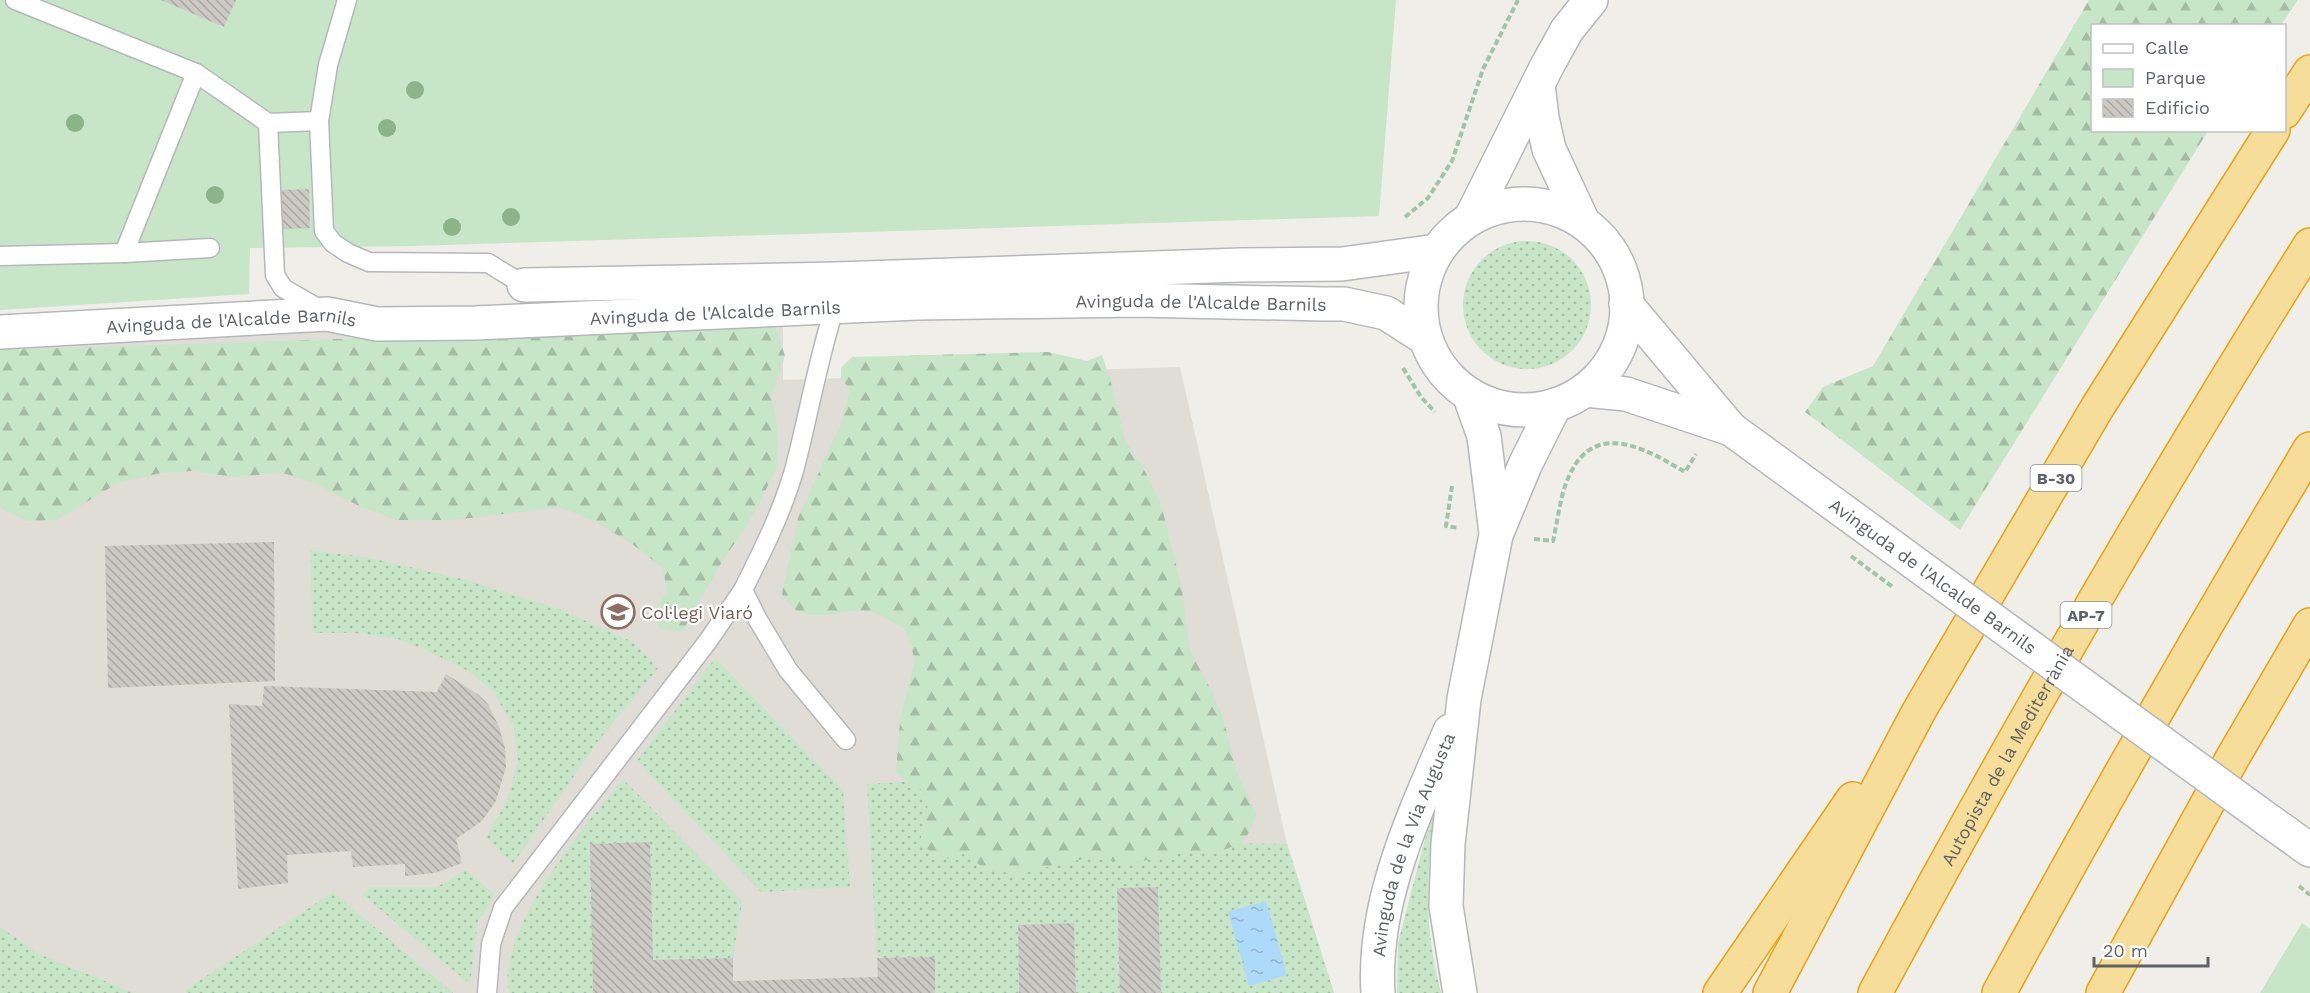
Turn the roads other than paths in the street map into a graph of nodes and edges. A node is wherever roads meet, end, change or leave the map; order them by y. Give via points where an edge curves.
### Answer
1 (15, 0) edge
2 (347, 0) edge
3 (1591, 0) edge
4 (2310, 72) edge
5 (196, 73) junction
6 (1538, 85) junction
7 (2286, 109) edge
8 (319, 121) junction
9 (268, 123) junction
10 (2272, 132) edge
11 (1472, 218) junction
12 (1583, 222) junction
13 (2310, 245) edge
14 (210, 248) dead end
15 (1437, 251) junction
16 (124, 253) junction
17 (0, 256) edge
18 (524, 285) joint
19 (1626, 304) junction
20 (835, 306) junction
21 (327, 314) junction
22 (0, 332) edge
23 (1425, 338) junction
24 (1585, 390) junction
25 (1468, 394) junction
26 (1555, 405) junction
27 (1731, 429) junction
28 (2310, 449) edge
29 (1496, 535) junction
30 (743, 590) junction
31 (2310, 625) edge
32 (1464, 699) junction
33 (1919, 711) junction
34 (846, 740) dead end
35 (2233, 757) junction
36 (2310, 850) edge
37 (487, 993) edge
38 (1378, 993) edge
39 (1460, 993) edge
40 (1720, 993) edge
41 (1770, 993) edge
42 (1875, 993) edge
43 (1999, 993) edge
44 (2103, 993) edge
45 (2128, 993) edge

1 - 5 lane
2 - 8 lane via 328,65
3 - 6 street via 1567,30
4 - 7 highway
5 - 9 lane
5 - 16 lane
6 - 11 street
6 - 12 street via 1549,149
8 - 9 lane
8 - 18 lane via 324,231 333,243 369,262 488,263
9 - 21 lane via 275,275 283,288
10 - 33 highway, B-30 via 2097,408
11 - 12 street via 1504,205 1540,204
11 - 15 street via 1458,227
12 - 19 street via 1614,257 1623,280
13 - 42 highway, Autopista de la Mediterrània / AP-7 via 2088,610
14 - 16 lane
15 - 18 street, Avinguda de l'Alcalde Barnils via 1342,264
15 - 23 street via 1421,294
16 - 17 lane
19 - 24 street via 1616,352
19 - 27 street, Avinguda de l'Alcalde Barnils
20 - 21 street, Avinguda de l'Alcalde Barnils via 475,323 377,324
20 - 23 street, Avinguda de l'Alcalde Barnils via 1137,300 1344,304 1386,313
20 - 30 lane via 794,469 771,535
21 - 22 street, Avinguda de l'Alcalde Barnils
23 - 25 street via 1442,370
24 - 26 street
24 - 27 street, Avinguda de l'Alcalde Barnils via 1626,394
25 - 26 street via 1510,409
25 - 29 street, Avinguda de la Via Augusta via 1485,436
26 - 29 street, Avinguda de la Via Augusta
27 - 36 street, Avinguda de l'Alcalde Barnils, bridge
28 - 43 highway via 2215,608
29 - 32 street, Avinguda de la Via Augusta
30 - 34 lane via 788,670
30 - 37 lane via 502,908 491,944
31 - 35 highway
32 - 38 street, Avinguda de la Via Augusta via 1410,824 1392,882 1380,934
32 - 39 street, Avinguda de la Via Augusta via 1448,844 1446,906
33 - 40 highway via 1845,808
33 - 41 highway, B-30
35 - 44 highway
35 - 45 highway

